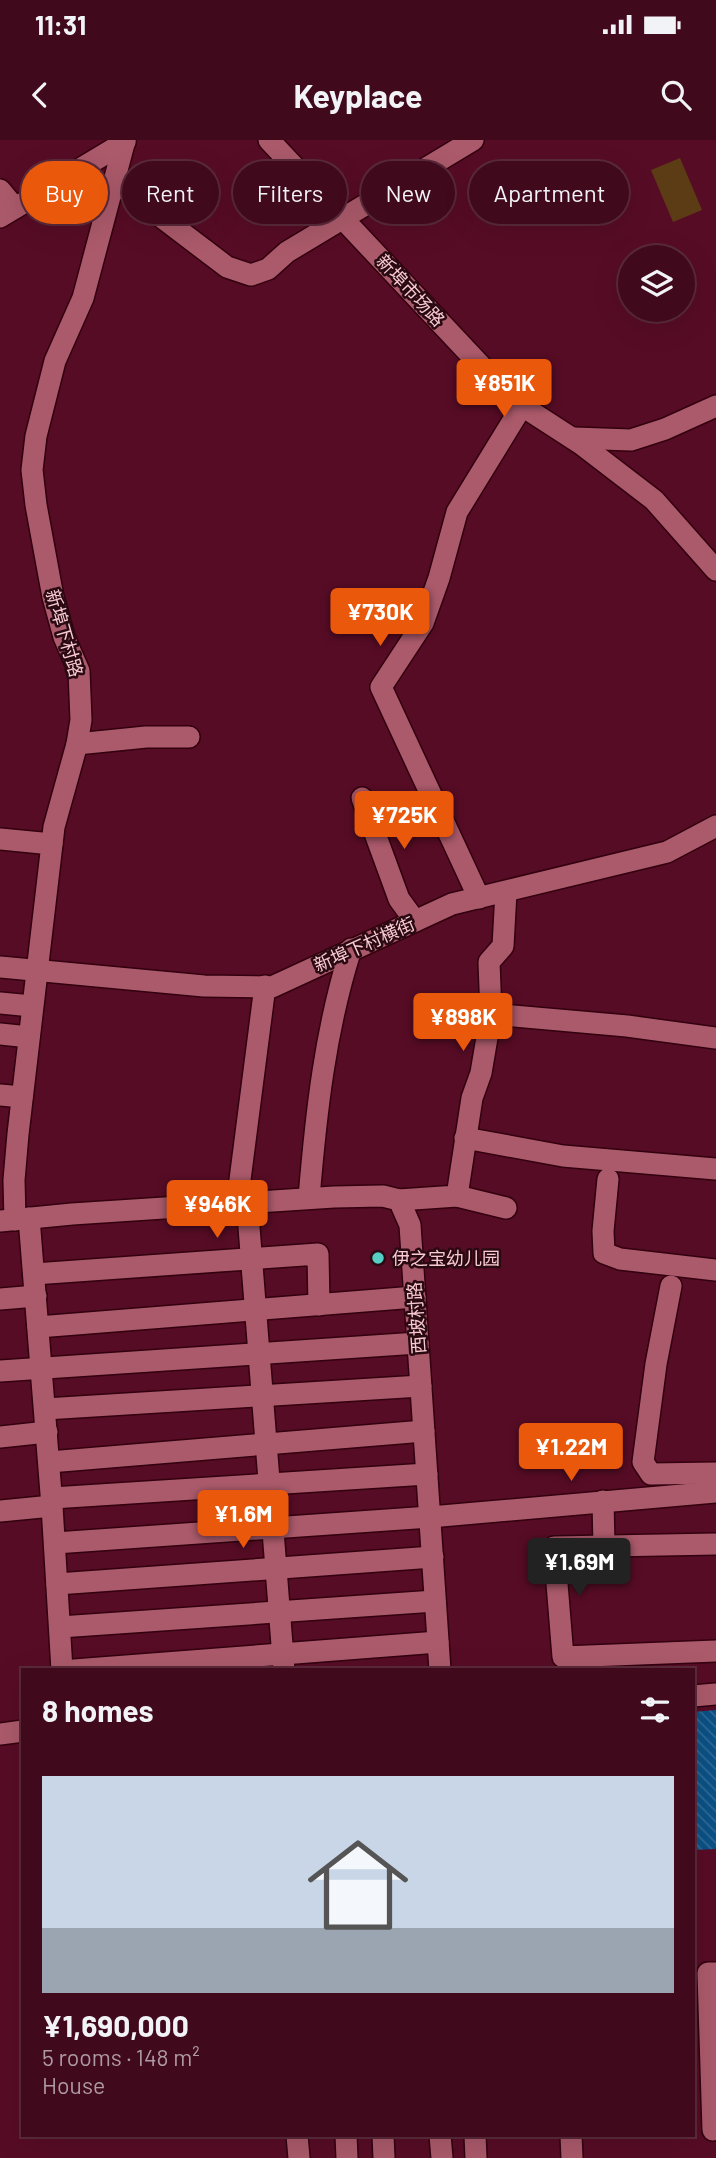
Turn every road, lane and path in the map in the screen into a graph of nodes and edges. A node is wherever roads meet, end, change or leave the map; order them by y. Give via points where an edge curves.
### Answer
1 (269, 140) edge
2 (473, 140) edge
3 (125, 141) edge
4 (289, 161) edge
5 (114, 181) junction
6 (0, 190) edge
7 (4, 215) edge
8 (347, 215) edge
9 (347, 223) edge
10 (332, 224) edge
11 (522, 406) junction
12 (716, 406) edge
13 (572, 438) junction
14 (716, 570) edge
15 (190, 737) dead end
16 (77, 744) junction
17 (362, 798) dead end
18 (716, 826) edge
19 (0, 839) edge
20 (52, 844) junction
21 (506, 892) junction
22 (479, 898) junction
23 (415, 921) junction
24 (351, 949) junction
25 (0, 967) edge
26 (37, 971) junction
27 (265, 986) junction
28 (0, 1003) edge
29 (32, 1006) junction
30 (491, 1014) junction
31 (0, 1034) edge
32 (29, 1037) junction
33 (716, 1038) edge
34 (0, 1095) edge
35 (22, 1097) junction
36 (465, 1138) junction
37 (716, 1169) edge
38 (608, 1180) dead end
39 (457, 1196) junction
40 (309, 1198) junction
41 (399, 1200) junction
42 (242, 1202) junction
43 (506, 1208) dead end
44 (15, 1219) edge
45 (252, 1258) junction
46 (716, 1270) edge
47 (34, 1274) junction
48 (671, 1286) dead end
49 (36, 1296) junction
50 (415, 1297) junction
51 (0, 1299) edge
52 (319, 1305) junction
53 (256, 1310) junction
54 (38, 1327) junction
55 (418, 1343) junction
56 (259, 1353) junction
57 (41, 1367) junction
58 (0, 1371) edge
59 (421, 1386) junction
60 (262, 1396) junction
61 (45, 1409) junction
62 (424, 1431) junction
63 (47, 1432) junction
64 (0, 1437) edge
65 (266, 1444) junction
66 (49, 1462) junction
67 (716, 1473) edge
68 (427, 1474) junction
69 (269, 1484) junction
70 (716, 1492) edge
71 (603, 1501) junction
72 (52, 1502) junction
73 (0, 1511) edge
74 (430, 1517) junction
75 (273, 1528) junction
76 (55, 1543) junction
77 (716, 1544) edge
78 (604, 1546) junction
79 (433, 1558) junction
80 (276, 1568) junction
81 (57, 1584) junction
82 (435, 1601) junction
83 (279, 1612) junction
84 (60, 1627) junction
85 (438, 1642) junction
86 (716, 1651) edge
87 (283, 1662) edge
88 (62, 1668) edge
89 (126, 1668) edge
90 (440, 1668) edge
91 (716, 1694) edge
92 (695, 1696) edge
93 (21, 1731) edge
94 (0, 1734) edge
95 (716, 1973) edge
96 (713, 2130) dead end
97 (297, 2137) edge
98 (346, 2137) edge
99 (383, 2137) edge
100 (440, 2137) edge
101 (475, 2137) edge
102 (571, 2137) edge
103 (299, 2158) edge
104 (347, 2158) edge
105 (384, 2158) edge
106 (442, 2158) edge
107 (477, 2158) edge
108 (572, 2158) edge

1 - 4 street, 新埠市场路
2 - 8 street
3 - 5 street, 新埠下村路
3 - 7 street
5 - 10 street via 227,267 251,275 268,269
5 - 16 street, 新埠下村路 via 83,298 55,360 32,470 53,597 79,671
6 - 7 street
9 - 11 street, 新埠市场路
11 - 13 street, 新埠市场路
11 - 22 street via 457,512 423,623 381,687
12 - 13 street via 631,440
13 - 14 street, 新埠市场路 via 654,500
15 - 16 street
16 - 20 street, 新埠下村路
17 - 23 street via 399,899
18 - 21 street, 新埠下村横街 via 667,852
19 - 20 street
20 - 26 street, 新埠下村路
21 - 22 street, 新埠下村横街
21 - 30 street via 503,946 489,962
22 - 23 street, 新埠下村横街
23 - 24 street, 新埠下村横街
24 - 27 street, 新埠下村横街 via 272,987
24 - 40 street via 321,1075
25 - 26 street, 新埠下村横街
26 - 27 street, 新埠下村横街 via 204,986
26 - 29 street, 新埠下村路
27 - 42 street
28 - 29 street
29 - 32 street, 新埠下村路
30 - 33 street
30 - 36 street
31 - 32 street
32 - 35 street, 新埠下村路
34 - 35 street
35 - 44 street, 新埠下村路
36 - 37 street via 563,1156
36 - 39 street
38 - 46 street via 604,1253 620,1259
39 - 41 street
39 - 43 street
40 - 41 street via 383,1196
40 - 42 street
41 - 50 street, 西坡村路 via 410,1225
42 - 44 street
42 - 45 street
44 - 47 street, 新埠下村路
45 - 47 street
45 - 52 street via 318,1254
45 - 53 street
47 - 49 street, 新埠下村路
48 - 67 street via 643,1462 651,1474
49 - 51 street
49 - 54 street, 新埠下村路
50 - 52 street
50 - 55 street, 西坡村路
52 - 53 street
53 - 54 street
53 - 56 street
54 - 57 street, 新埠下村路
55 - 56 street
55 - 59 street, 西坡村路
56 - 57 street
56 - 60 street
57 - 58 street
57 - 61 street, 新埠下村路
59 - 60 street
59 - 62 street, 西坡村路
60 - 61 street
60 - 65 street
61 - 63 street, 新埠下村路
62 - 65 street
62 - 68 street, 西坡村路
63 - 64 street
63 - 66 street, 新埠下村路
65 - 66 street
65 - 69 street
66 - 72 street, 新埠下村路
68 - 69 street
68 - 74 street, 西坡村路
69 - 72 street
69 - 75 street
70 - 71 street
71 - 74 street
71 - 78 street
72 - 73 street
72 - 76 street, 新埠下村路
74 - 75 street
74 - 79 street, 西坡村路
75 - 76 street
75 - 80 street
76 - 81 street, 新埠下村路
77 - 78 street
78 - 86 street via 554,1548 563,1657
79 - 80 street
79 - 82 street, 西坡村路
80 - 81 street
80 - 83 street
81 - 84 street, 新埠下村路
82 - 83 street
82 - 85 street, 西坡村路
83 - 84 street
83 - 87 street
84 - 88 street, 新埠下村路
85 - 87 street
85 - 90 street, 西坡村路
87 - 89 street
91 - 92 street
93 - 94 street
95 - 96 street via 708,1973
97 - 103 street
98 - 104 street
99 - 105 street
100 - 106 street
101 - 107 street
102 - 108 street

